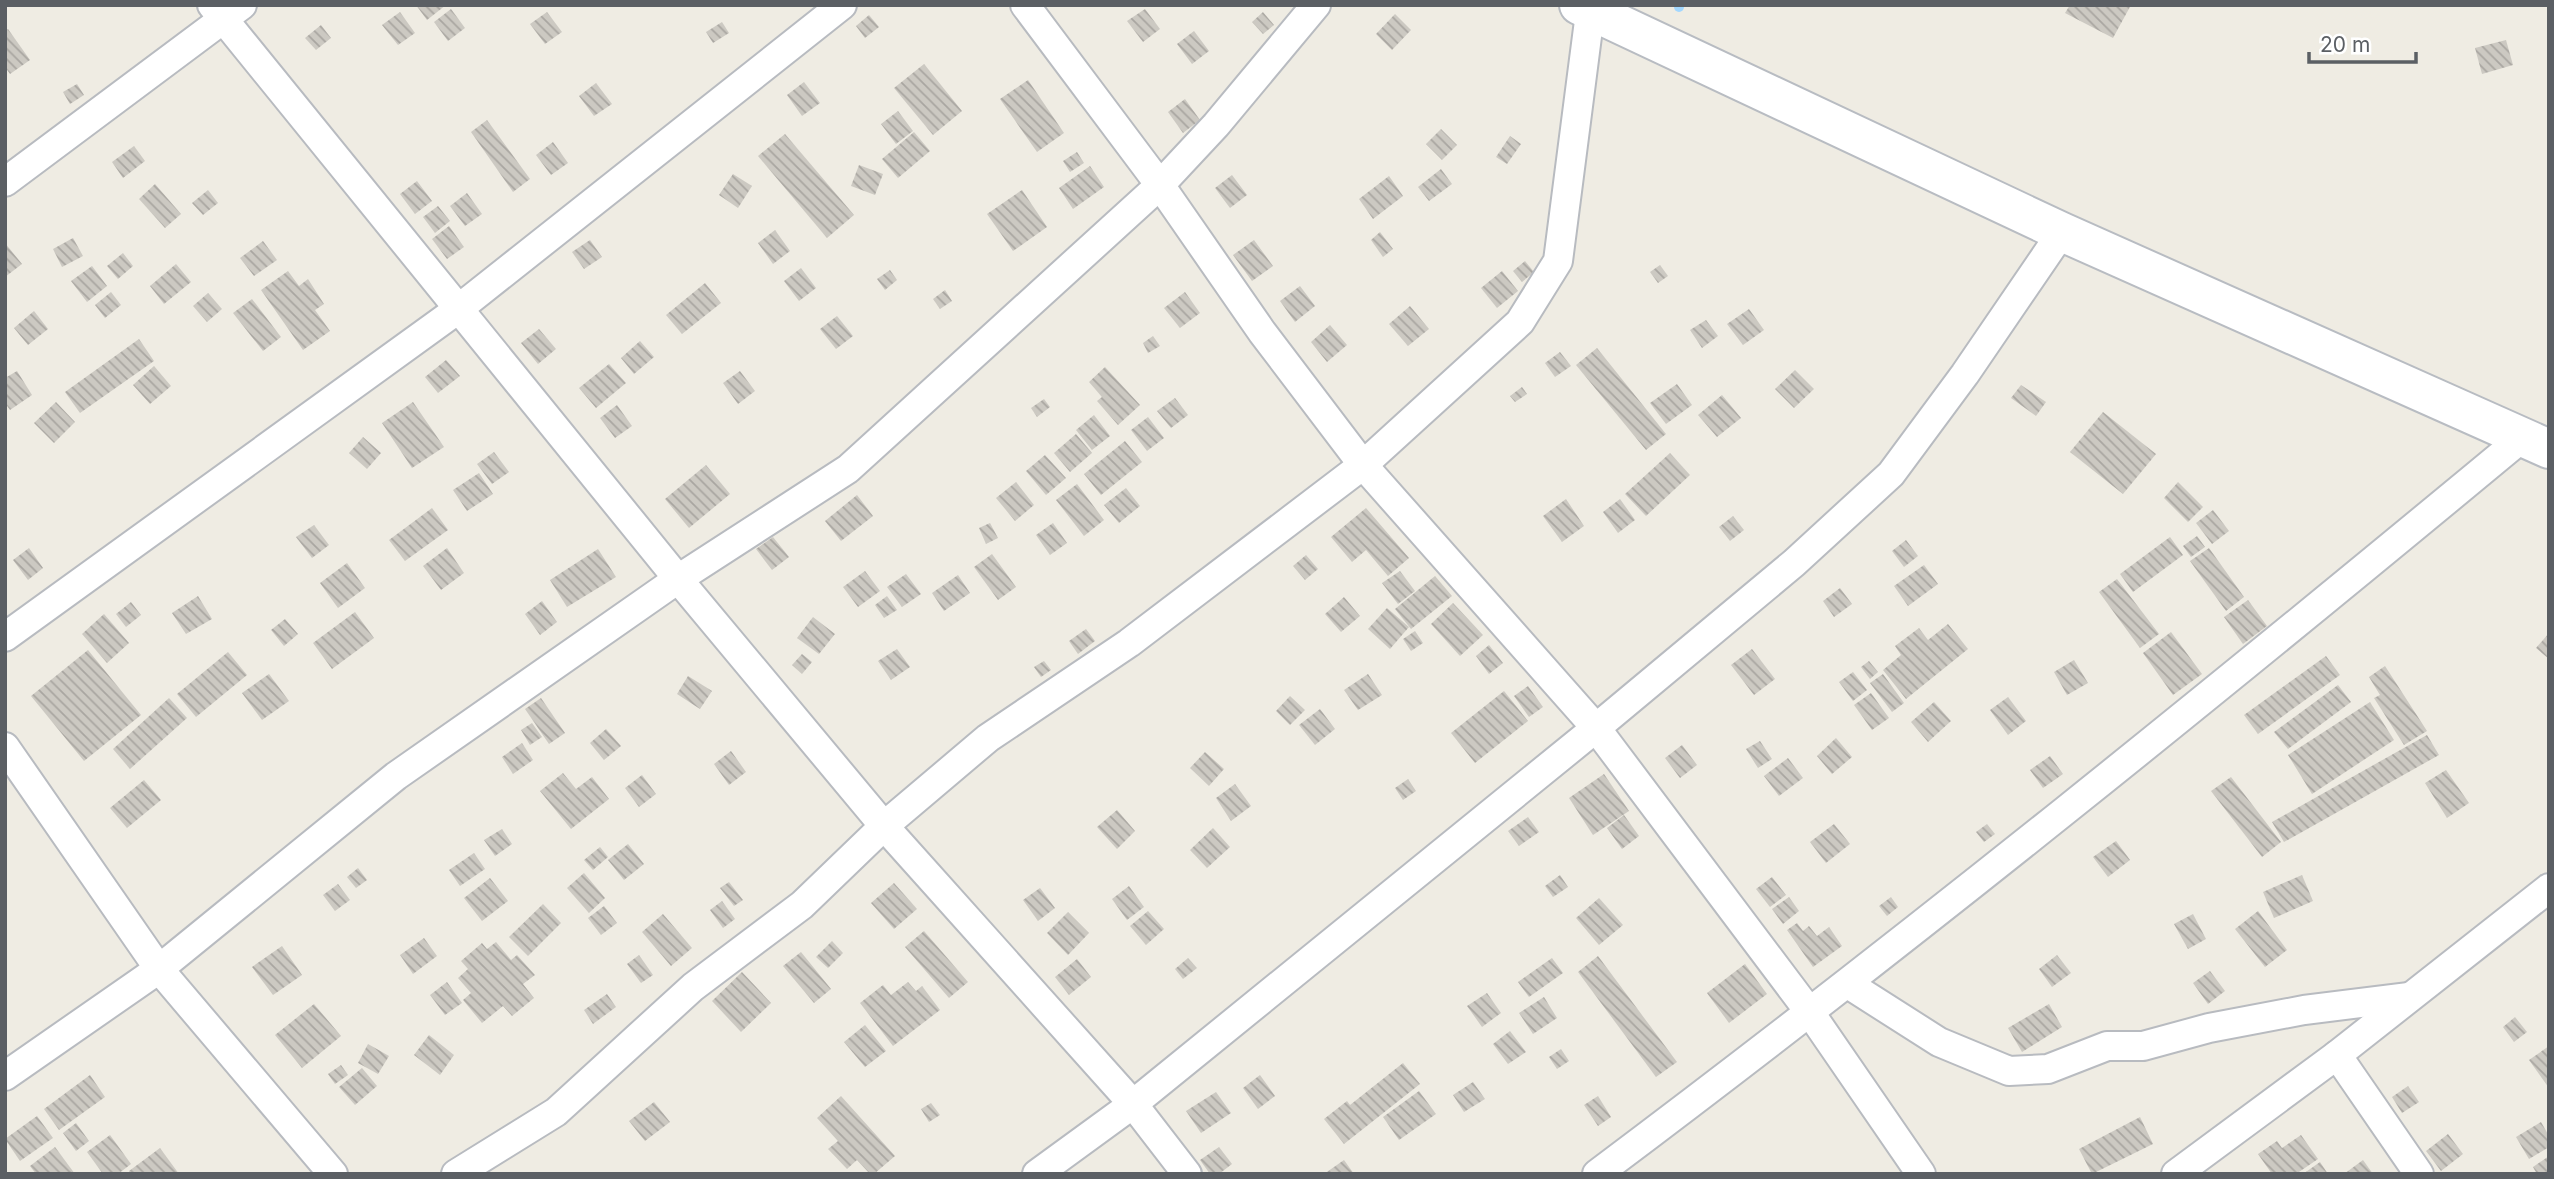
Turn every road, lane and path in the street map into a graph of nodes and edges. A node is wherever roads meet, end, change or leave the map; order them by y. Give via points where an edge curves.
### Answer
1 (842, 5) edge
2 (1025, 5) edge
3 (1316, 5) edge
4 (1585, 9) edge
5 (225, 10) edge
6 (5, 182) edge
7 (1160, 185) junction
8 (2062, 232) junction
9 (457, 310) junction
10 (2536, 443) edge
11 (1363, 465) junction
12 (678, 579) junction
13 (5, 637) edge
14 (1596, 728) junction
15 (5, 747) edge
16 (884, 826) junction
17 (2549, 888) edge
18 (159, 969) junction
19 (1848, 985) junction
20 (2409, 997) junction
21 (1811, 1014) junction
22 (2337, 1055) junction
23 (5, 1076) edge
24 (1133, 1104) junction
25 (333, 1174) edge
26 (456, 1174) edge
27 (1037, 1174) edge
28 (1187, 1174) edge
29 (1597, 1174) edge
30 (1921, 1174) edge
31 (2176, 1174) edge
32 (2419, 1174) edge

1 - 9 street
2 - 7 street
3 - 7 street
4 - 8 main road
4 - 11 street via 1558,261 1520,322
5 - 6 street
5 - 9 street
7 - 11 street via 1262,332
7 - 12 street via 848,469
8 - 10 main road
8 - 14 street via 1891,474 1794,564
9 - 12 street
9 - 13 street
10 - 19 street
11 - 14 street
11 - 16 street via 1129,643 988,737
12 - 16 street
12 - 18 street via 396,776
14 - 21 street
14 - 24 street
15 - 18 street
16 - 24 street
16 - 26 street via 802,905 693,987 556,1112
17 - 20 street
18 - 23 street
18 - 25 street
19 - 20 street via 1939,1042 2008,1071 2048,1069 2107,1046 2143,1046 2223,1025
19 - 21 street
20 - 22 street
21 - 29 street
21 - 30 street
22 - 31 street
22 - 32 street
24 - 27 street
24 - 28 street

